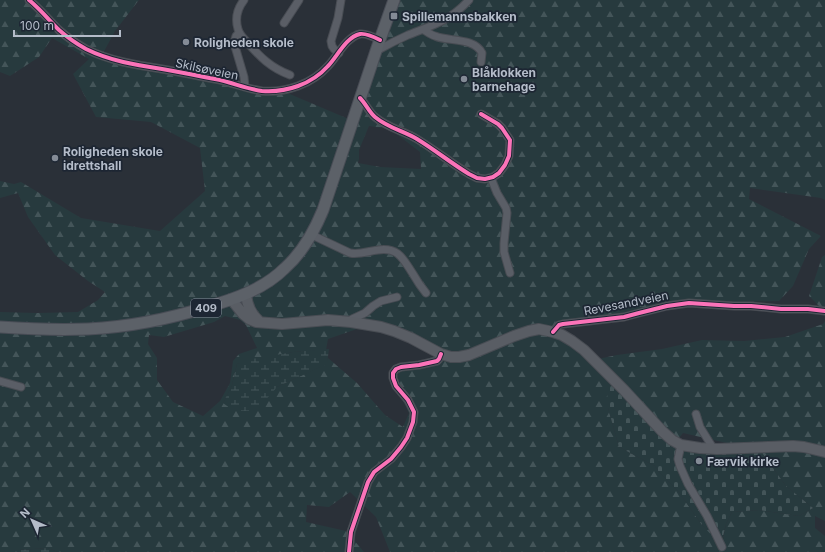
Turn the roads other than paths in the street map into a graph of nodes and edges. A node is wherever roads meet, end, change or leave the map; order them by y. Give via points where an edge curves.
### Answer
1 (29, 0) edge
2 (244, 0) edge
3 (299, 0) edge
4 (342, 0) edge
5 (394, 0) edge
6 (469, 0) edge
7 (284, 23) dead end
8 (424, 30) junction
9 (240, 33) junction
10 (378, 44) junction
11 (339, 53) junction
12 (481, 62) dead end
13 (290, 75) dead end
14 (245, 87) junction
15 (360, 98) junction
16 (481, 114) dead end
17 (491, 178) junction
18 (312, 235) junction
19 (510, 273) dead end
20 (426, 292) dead end
21 (246, 294) junction
22 (396, 297) dead end
23 (231, 299) junction
24 (825, 311) edge
25 (351, 322) junction
26 (261, 323) junction
27 (0, 327) edge
28 (553, 332) junction
29 (441, 354) junction
30 (0, 380) edge
31 (21, 387) dead end
32 (696, 414) dead end
33 (681, 445) junction
34 (713, 448) junction
35 (825, 452) edge
36 (722, 547) dead end
37 (349, 552) edge

1 - 14 street, Skilsøveien via 61,31 99,55 117,61
2 - 9 street via 236,15
3 - 7 street
4 - 11 street via 331,41
5 - 10 main road, 409
6 - 8 street via 449,18
8 - 10 street via 380,49
8 - 12 street via 435,36 477,46 482,53
9 - 13 street via 256,53 280,72
9 - 14 street via 236,36 234,48
10 - 11 street, Skilsøveien via 366,34 360,34 348,40
10 - 15 main road, 409
11 - 14 street, Skilsøveien via 320,74 299,86 276,91
15 - 17 street via 374,117 385,124 416,138 469,174 477,178
15 - 18 main road, 409 via 323,210
16 - 17 street via 498,124 510,140 509,156 505,165
17 - 19 street via 508,213 504,252
18 - 20 street via 350,253 361,254 383,249 396,252
18 - 21 main road, 409 via 286,268
21 - 23 main road, 409
21 - 26 main road via 248,307
22 - 25 street via 381,301
23 - 26 main road via 249,319
23 - 27 main road, 409 via 189,313 138,324 46,330
24 - 28 street, Revesandveien via 689,302 624,317 563,324
25 - 26 main road via 328,320
25 - 29 main road via 394,331
28 - 29 main road via 539,329 529,331 459,357
28 - 33 main road via 572,340 584,350 662,431
29 - 37 street via 437,361 401,367 393,373 396,386 414,412 413,422 401,447 391,459 374,472 368,482 351,532
30 - 31 street
32 - 34 street via 700,427
33 - 34 main road
33 - 36 street via 678,459 680,466
34 - 35 main road via 793,446

